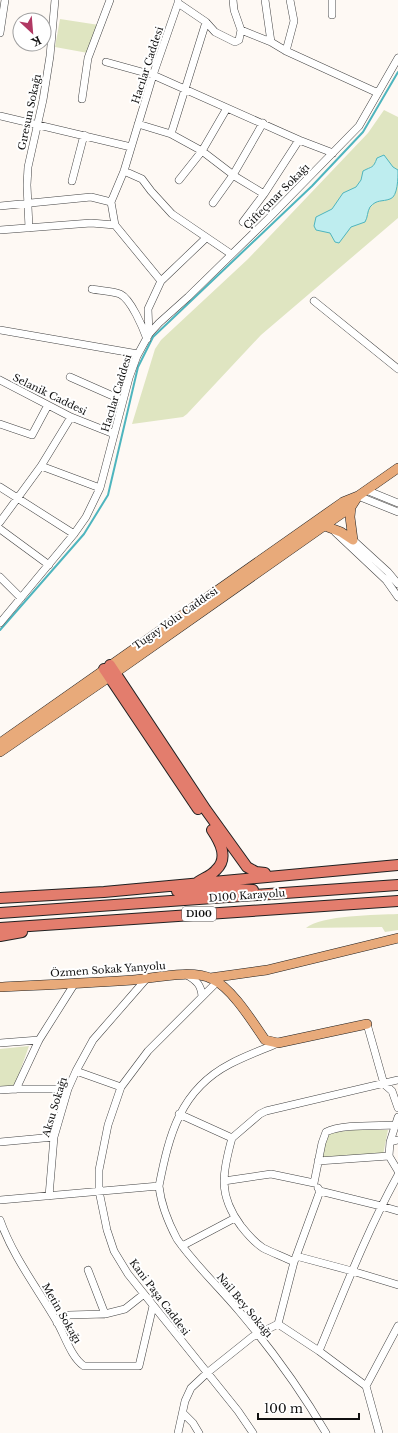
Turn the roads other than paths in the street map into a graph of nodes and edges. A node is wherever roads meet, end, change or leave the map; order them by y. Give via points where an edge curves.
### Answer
1 (5, 0) edge
2 (55, 0) edge
3 (110, 0) edge
4 (233, 0) edge
5 (265, 0) edge
6 (290, 0) edge
7 (332, 0) edge
8 (178, 2) edge
9 (332, 15) dead end
10 (206, 22) junction
11 (0, 28) edge
12 (241, 30) junction
13 (271, 42) junction
14 (286, 51) junction
15 (398, 58) edge
16 (106, 62) dead end
17 (153, 75) junction
18 (186, 89) junction
19 (378, 93) junction
20 (82, 98) dead end
21 (227, 108) junction
22 (0, 116) edge
23 (264, 123) junction
24 (38, 124) junction
25 (138, 124) junction
26 (171, 134) junction
27 (84, 136) junction
28 (299, 140) junction
29 (131, 147) junction
30 (202, 151) junction
31 (333, 153) junction
32 (124, 171) junction
33 (233, 175) junction
34 (179, 180) dead end
35 (72, 181) dead end
36 (264, 194) junction
37 (111, 202) junction
38 (27, 203) junction
39 (213, 203) dead end
40 (0, 206) edge
41 (243, 222) dead end
42 (115, 225) junction
43 (28, 228) junction
44 (0, 230) edge
45 (206, 238) junction
46 (231, 254) junction
47 (161, 281) junction
48 (92, 289) dead end
49 (314, 301) dead end
50 (0, 330) edge
51 (148, 337) junction
52 (138, 354) junction
53 (398, 369) edge
54 (70, 377) dead end
55 (0, 380) edge
56 (122, 400) junction
57 (48, 405) junction
58 (71, 417) junction
59 (0, 424) edge
60 (114, 434) junction
61 (41, 466) junction
62 (398, 468) edge
63 (0, 487) edge
64 (100, 488) junction
65 (366, 490) junction
66 (358, 496) junction
67 (18, 498) junction
68 (398, 503) edge
69 (351, 507) junction
70 (398, 512) edge
71 (0, 522) edge
72 (328, 523) junction
73 (0, 529) edge
74 (74, 534) junction
75 (353, 540) junction
76 (49, 565) junction
77 (0, 577) edge
78 (398, 584) edge
79 (398, 597) edge
80 (21, 598) junction
81 (0, 622) edge
82 (109, 671) junction
83 (0, 743) edge
84 (0, 752) edge
85 (398, 865) edge
86 (287, 875) junction
87 (196, 883) junction
88 (398, 885) edge
89 (104, 892) junction
90 (299, 892) junction
91 (0, 898) edge
92 (398, 900) edge
93 (0, 913) edge
94 (63, 923) junction
95 (0, 928) edge
96 (0, 936) edge
97 (398, 938) edge
98 (187, 975) junction
99 (148, 978) junction
100 (214, 980) junction
101 (75, 983) junction
102 (0, 987) edge
103 (202, 996) junction
104 (367, 1024) joint
105 (39, 1040) junction
106 (0, 1043) edge
107 (278, 1043) junction
108 (76, 1071) junction
109 (398, 1080) edge
110 (384, 1084) junction
111 (121, 1087) junction
112 (16, 1089) junction
113 (68, 1089) junction
114 (0, 1090) edge
115 (398, 1108) edge
116 (179, 1114) junction
117 (398, 1117) edge
118 (395, 1125) junction
119 (54, 1137) junction
120 (232, 1138) junction
121 (394, 1141) edge
122 (0, 1142) edge
123 (389, 1156) junction
124 (318, 1160) junction
125 (398, 1171) edge
126 (398, 1175) edge
127 (224, 1181) junction
128 (314, 1183) junction
129 (159, 1186) junction
130 (99, 1191) junction
131 (320, 1191) junction
132 (49, 1196) junction
133 (0, 1200) edge
134 (381, 1206) junction
135 (398, 1211) edge
136 (235, 1218) junction
137 (0, 1220) edge
138 (182, 1246) junction
139 (295, 1259) junction
140 (88, 1270) dead end
141 (352, 1271) junction
142 (398, 1285) edge
143 (144, 1294) junction
144 (153, 1306) junction
145 (104, 1314) junction
146 (57, 1323) junction
147 (278, 1324) junction
148 (398, 1326) edge
149 (258, 1334) junction
150 (319, 1351) junction
151 (207, 1373) junction
152 (366, 1386) junction
153 (183, 1413) junction
154 (178, 1433) edge
155 (199, 1433) edge
156 (253, 1433) edge
157 (326, 1433) edge
158 (380, 1433) edge

1 - 11 street
2 - 24 street, Gıresun Sokağı via 50,56
3 - 20 street via 88,58
4 - 12 street
5 - 13 street
6 - 14 street via 294,21
7 - 9 street
8 - 10 street
8 - 17 street, Hacılar Caddesi
10 - 12 street via 215,32 235,42 239,40
10 - 18 street
12 - 13 street
13 - 14 street
14 - 19 street
15 - 19 street, Çifteçınar Sokağı
16 - 17 street
17 - 18 street
17 - 25 street, Hacılar Caddesi
18 - 21 street
18 - 26 street
19 - 31 street, Çifteçınar Sokağı via 359,126
21 - 23 street
21 - 30 street
22 - 24 street
23 - 28 street
23 - 33 street
24 - 27 street
24 - 38 street, Gıresun Sokağı via 28,167
25 - 26 street
25 - 29 street, Hacılar Caddesi
26 - 30 street
27 - 29 street
27 - 35 street
28 - 31 street
28 - 36 street
29 - 32 street, Hacılar Caddesi
30 - 33 street
30 - 34 street
31 - 46 street, Çifteçınar Sokağı
32 - 37 street, Hacılar Caddesi
32 - 45 street via 142,179 172,214
33 - 36 street
33 - 39 street
36 - 41 street
37 - 38 street via 91,198
37 - 42 street
38 - 40 street
38 - 43 street, Gıresun Sokağı
42 - 43 street via 91,223
42 - 47 street
43 - 44 street
45 - 46 street
45 - 47 street
46 - 51 street, Çifteçınar Sokağı via 159,323
47 - 51 street via 148,309
48 - 51 street via 121,295 132,308
49 - 53 street
50 - 52 street
51 - 52 street, Hacılar Caddesi
52 - 56 street, Hacılar Caddesi
54 - 56 street
55 - 57 street, Selanik Caddesi
56 - 60 street, Hacılar Caddesi
57 - 58 street, Selanik Caddesi
57 - 59 street via 32,435
58 - 60 street, Selanik Caddesi
58 - 61 street
60 - 64 street, Hacılar Caddesi
61 - 64 street
61 - 67 street
62 - 65 main road, Tugay Yolu Caddesi
63 - 67 street
64 - 74 street, Hacılar Caddesi via 86,517
65 - 66 main road, Tugay Yolu Caddesi
65 - 68 street
66 - 69 main road, Tugay Yolu Caddesi
66 - 70 street
66 - 72 main road, Tugay Yolu Caddesi via 343,502
67 - 71 street
67 - 74 street
69 - 72 main road, Tugay Yolu Caddesi
69 - 75 main road
72 - 75 main road
72 - 79 street via 386,580
72 - 82 main road, Tugay Yolu Caddesi
72 - 82 main road, Tugay Yolu Caddesi
73 - 76 street
74 - 76 street, Hacılar Caddesi
75 - 78 street
76 - 80 street, Hacılar Caddesi
77 - 80 street
80 - 81 street, Hacılar Caddesi
82 - 83 main road, Tugay Yolu Caddesi
82 - 84 main road, Tugay Yolu Caddesi
82 - 86 highway via 247,867 256,872
82 - 87 highway via 220,841 223,856 220,865
85 - 86 highway
86 - 87 highway
87 - 89 highway
88 - 90 highway, D100 Karayolu / D100
89 - 90 highway via 234,889
89 - 91 highway
90 - 93 highway, D100 Karayolu / D100
92 - 94 highway, D100 Karayolu / D100
94 - 95 highway, D100 Karayolu / D100
94 - 96 highway
97 - 100 main road, Özmen Sokak Yanyolu via 267,970
98 - 99 main road, Özmen Sokak Yanyolu
98 - 100 main road, Özmen Sokak Yanyolu
98 - 103 street via 199,984
99 - 101 main road, Özmen Sokak Yanyolu
99 - 108 street, Aksu Sokağı via 93,1040
100 - 103 street, Kani Paşa Caddesi
100 - 107 main road via 237,1001 265,1040
101 - 102 main road, Özmen Sokak Yanyolu
101 - 105 street
103 - 111 street, Kani Paşa Caddesi via 148,1051
104 - 107 main road
104 - 110 street
105 - 106 street
105 - 112 street
107 - 116 street, Nail Bey Sokağı via 230,1064 208,1078
108 - 111 street
108 - 113 street, Aksu Sokağı
109 - 110 street
110 - 115 street via 392,1091
110 - 120 street via 266,1111
111 - 130 street, Kani Paşa Caddesi via 102,1149
112 - 113 street
112 - 114 street
113 - 119 street, Aksu Sokağı
116 - 120 street
116 - 129 street, Nail Bey Sokağı via 169,1142
117 - 118 street
118 - 121 street
118 - 124 street via 331,1129 324,1136
119 - 122 street
119 - 132 street, Aksu Sokağı
120 - 127 street
121 - 123 street
123 - 124 street
123 - 125 street
124 - 128 street
126 - 134 street
127 - 128 street via 271,1174
127 - 136 street via 228,1205
128 - 131 street
129 - 130 street
129 - 138 street, Nail Bey Sokağı via 170,1226
130 - 132 street
130 - 143 street, Kani Paşa Caddesi via 114,1251
131 - 134 street
131 - 139 street
132 - 133 street
134 - 135 street
134 - 141 street
136 - 138 street
136 - 139 street via 250,1238 263,1247
137 - 146 street, Metin Sokağı via 6,1238
138 - 149 street, Nail Bey Sokağı
139 - 141 street
139 - 147 street
140 - 145 street
141 - 142 street
141 - 150 street
143 - 144 street, Kani Paşa Caddesi
143 - 145 street via 125,1309
144 - 146 street, Metin Sokağı via 139,1366 84,1366 75,1357
144 - 151 street, Kani Paşa Caddesi
145 - 146 street via 69,1315
147 - 149 street
147 - 150 street
148 - 152 street
149 - 151 street
149 - 157 street, Nail Bey Sokağı via 290,1376
150 - 152 street
151 - 153 street via 192,1388 185,1401
151 - 156 street, Kani Paşa Caddesi
152 - 158 street
153 - 154 street
153 - 155 street via 193,1422

